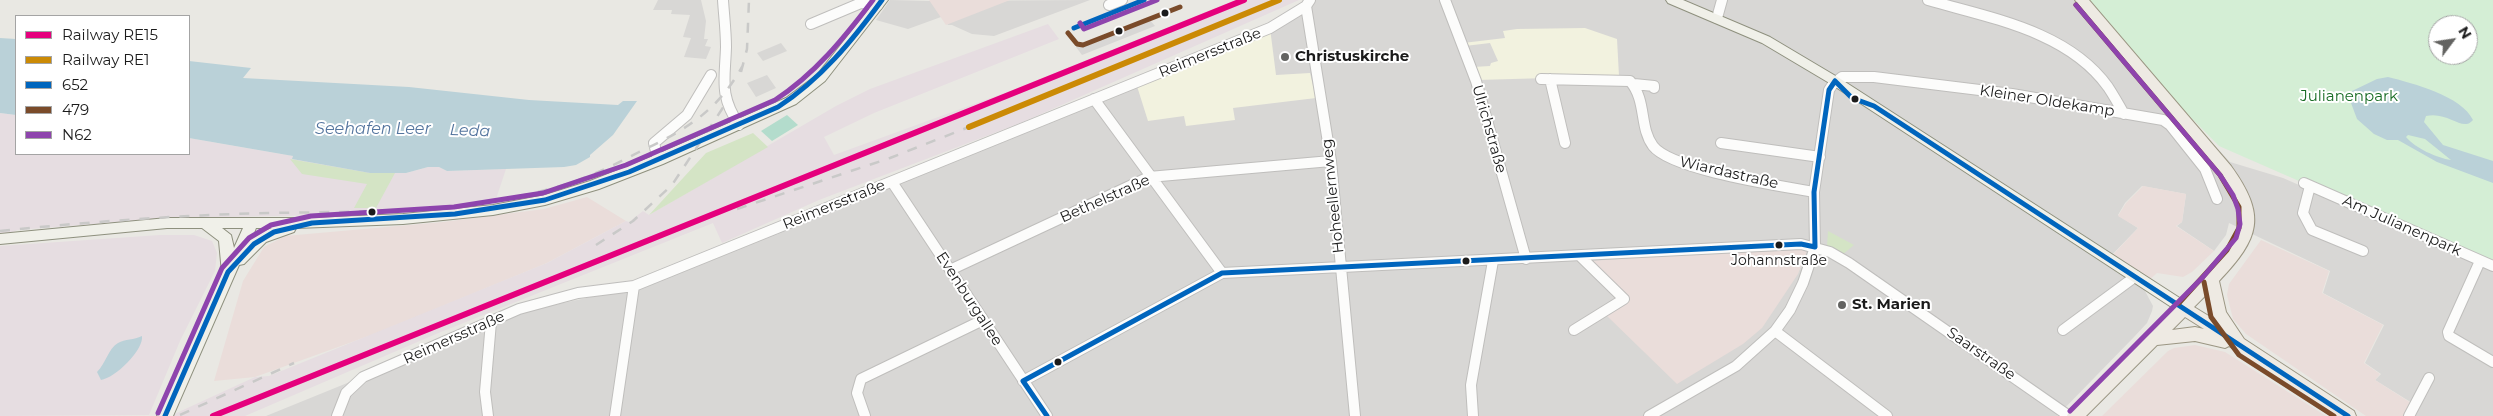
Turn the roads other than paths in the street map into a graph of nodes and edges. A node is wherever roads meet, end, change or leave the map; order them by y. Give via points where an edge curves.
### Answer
1 (723, 0) edge
2 (1122, 0) edge
3 (1446, 0) edge
4 (1672, 0) edge
5 (1722, 0) edge
6 (1928, 0) edge
7 (2082, 0) edge
8 (880, 2) edge
9 (1308, 3) edge
10 (1109, 5) dead end
11 (1716, 18) junction
12 (811, 24) dead end
13 (711, 74) dead end
14 (1835, 81) junction
15 (1634, 84) junction
16 (1654, 88) dead end
17 (1094, 99) junction
18 (2124, 114) junction
19 (739, 124) junction
20 (1565, 143) dead end
21 (1721, 143) dead end
22 (1820, 157) junction
23 (658, 160) junction
24 (1331, 161) junction
25 (1149, 177) junction
26 (892, 182) junction
27 (1814, 192) junction
28 (2217, 199) dead end
29 (204, 223) junction
30 (252, 223) junction
31 (312, 223) junction
32 (0, 239) edge
33 (1814, 247) junction
34 (2363, 251) dead end
35 (1581, 257) junction
36 (1526, 259) junction
37 (1493, 261) junction
38 (2480, 261) junction
39 (1340, 266) junction
40 (2493, 266) edge
41 (950, 270) junction
42 (228, 272) junction
43 (1222, 274) junction
44 (2136, 276) junction
45 (2211, 280) junction
46 (634, 286) junction
47 (2184, 308) junction
48 (983, 320) junction
49 (491, 322) junction
50 (1574, 330) dead end
51 (2063, 330) dead end
52 (1774, 331) junction
53 (2154, 338) junction
54 (2244, 349) junction
55 (2493, 362) edge
56 (2429, 378) dead end
57 (1023, 381) junction
58 (166, 413) edge
59 (337, 416) edge
60 (488, 416) edge
61 (616, 416) edge
62 (865, 416) edge
63 (1047, 416) edge
64 (1355, 416) edge
65 (1473, 416) edge
66 (1649, 416) edge
67 (1887, 416) edge
68 (2070, 416) edge
69 (2076, 416) edge
70 (2348, 416) edge
71 (2409, 416) edge

1 - 19 street via 726,52 723,91 726,103
2 - 10 street
3 - 36 street, Ulrichstraße via 1476,81
4 - 11 main road
5 - 11 street
6 - 18 street via 2021,28 2061,44 2100,75
7 - 45 main road via 2226,170 2239,191 2248,217 2245,234 2240,245
8 - 12 street via 861,3
8 - 19 main road via 827,71 808,89
9 - 17 street, Reimersstraße via 1270,28
9 - 24 street, Hoheellernweg
11 - 14 main road via 1766,40
13 - 23 street via 689,112 654,143
14 - 18 street, Kleiner Oldekamp via 1847,75 1874,77 2012,94
14 - 22 street via 1828,90
14 - 44 main road
15 - 16 street
15 - 20 street via 1624,80 1546,79
15 - 27 street, Wiardastraße via 1653,145 1664,155 1692,166
17 - 25 street
17 - 26 street, Reimersstraße
18 - 28 street, Kleiner Oldekamp via 2163,120 2170,125 2216,187
19 - 23 main road
21 - 22 street
22 - 27 street
23 - 31 main road via 585,188 519,206 403,219
24 - 25 street, Bethelstraße
24 - 39 street, Hoheellernweg
25 - 41 street, Bethelstraße
25 - 43 street
26 - 41 street, Evenburgallee
26 - 46 street, Reimersstraße
27 - 33 street
29 - 30 main road
29 - 32 main road
29 - 42 main road via 226,239
30 - 31 main road
30 - 42 main road
31 - 42 main road via 261,238
33 - 35 street via 1801,244
33 - 52 street via 1803,283 1790,310
33 - 68 street, Saarstraße via 1849,263
34 - 38 street, Am Julianenpark via 2312,230 2303,208 2307,185
35 - 36 street
35 - 50 street via 1624,299
36 - 37 street
37 - 39 street
37 - 65 street via 1471,385
38 - 40 street, Am Julianenpark
38 - 55 street via 2448,332 2449,336
39 - 43 street
39 - 64 street, Hoheellernweg
41 - 48 street, Evenburgallee
42 - 58 main road
43 - 57 street
44 - 47 main road
44 - 51 street
45 - 47 main road
45 - 54 main road via 2218,314
46 - 49 street, Reimersstraße via 553,299 508,313
46 - 61 street
47 - 53 main road
47 - 54 main road
48 - 57 street, Evenburgallee
48 - 62 street via 861,379 856,387 856,396
49 - 59 street, Reimersstraße via 362,377 350,385
49 - 60 street via 485,392
52 - 66 street via 1736,366
52 - 67 street
53 - 54 main road via 2194,334
53 - 69 main road
54 - 70 main road
56 - 71 street
57 - 63 street, Evenburgallee

